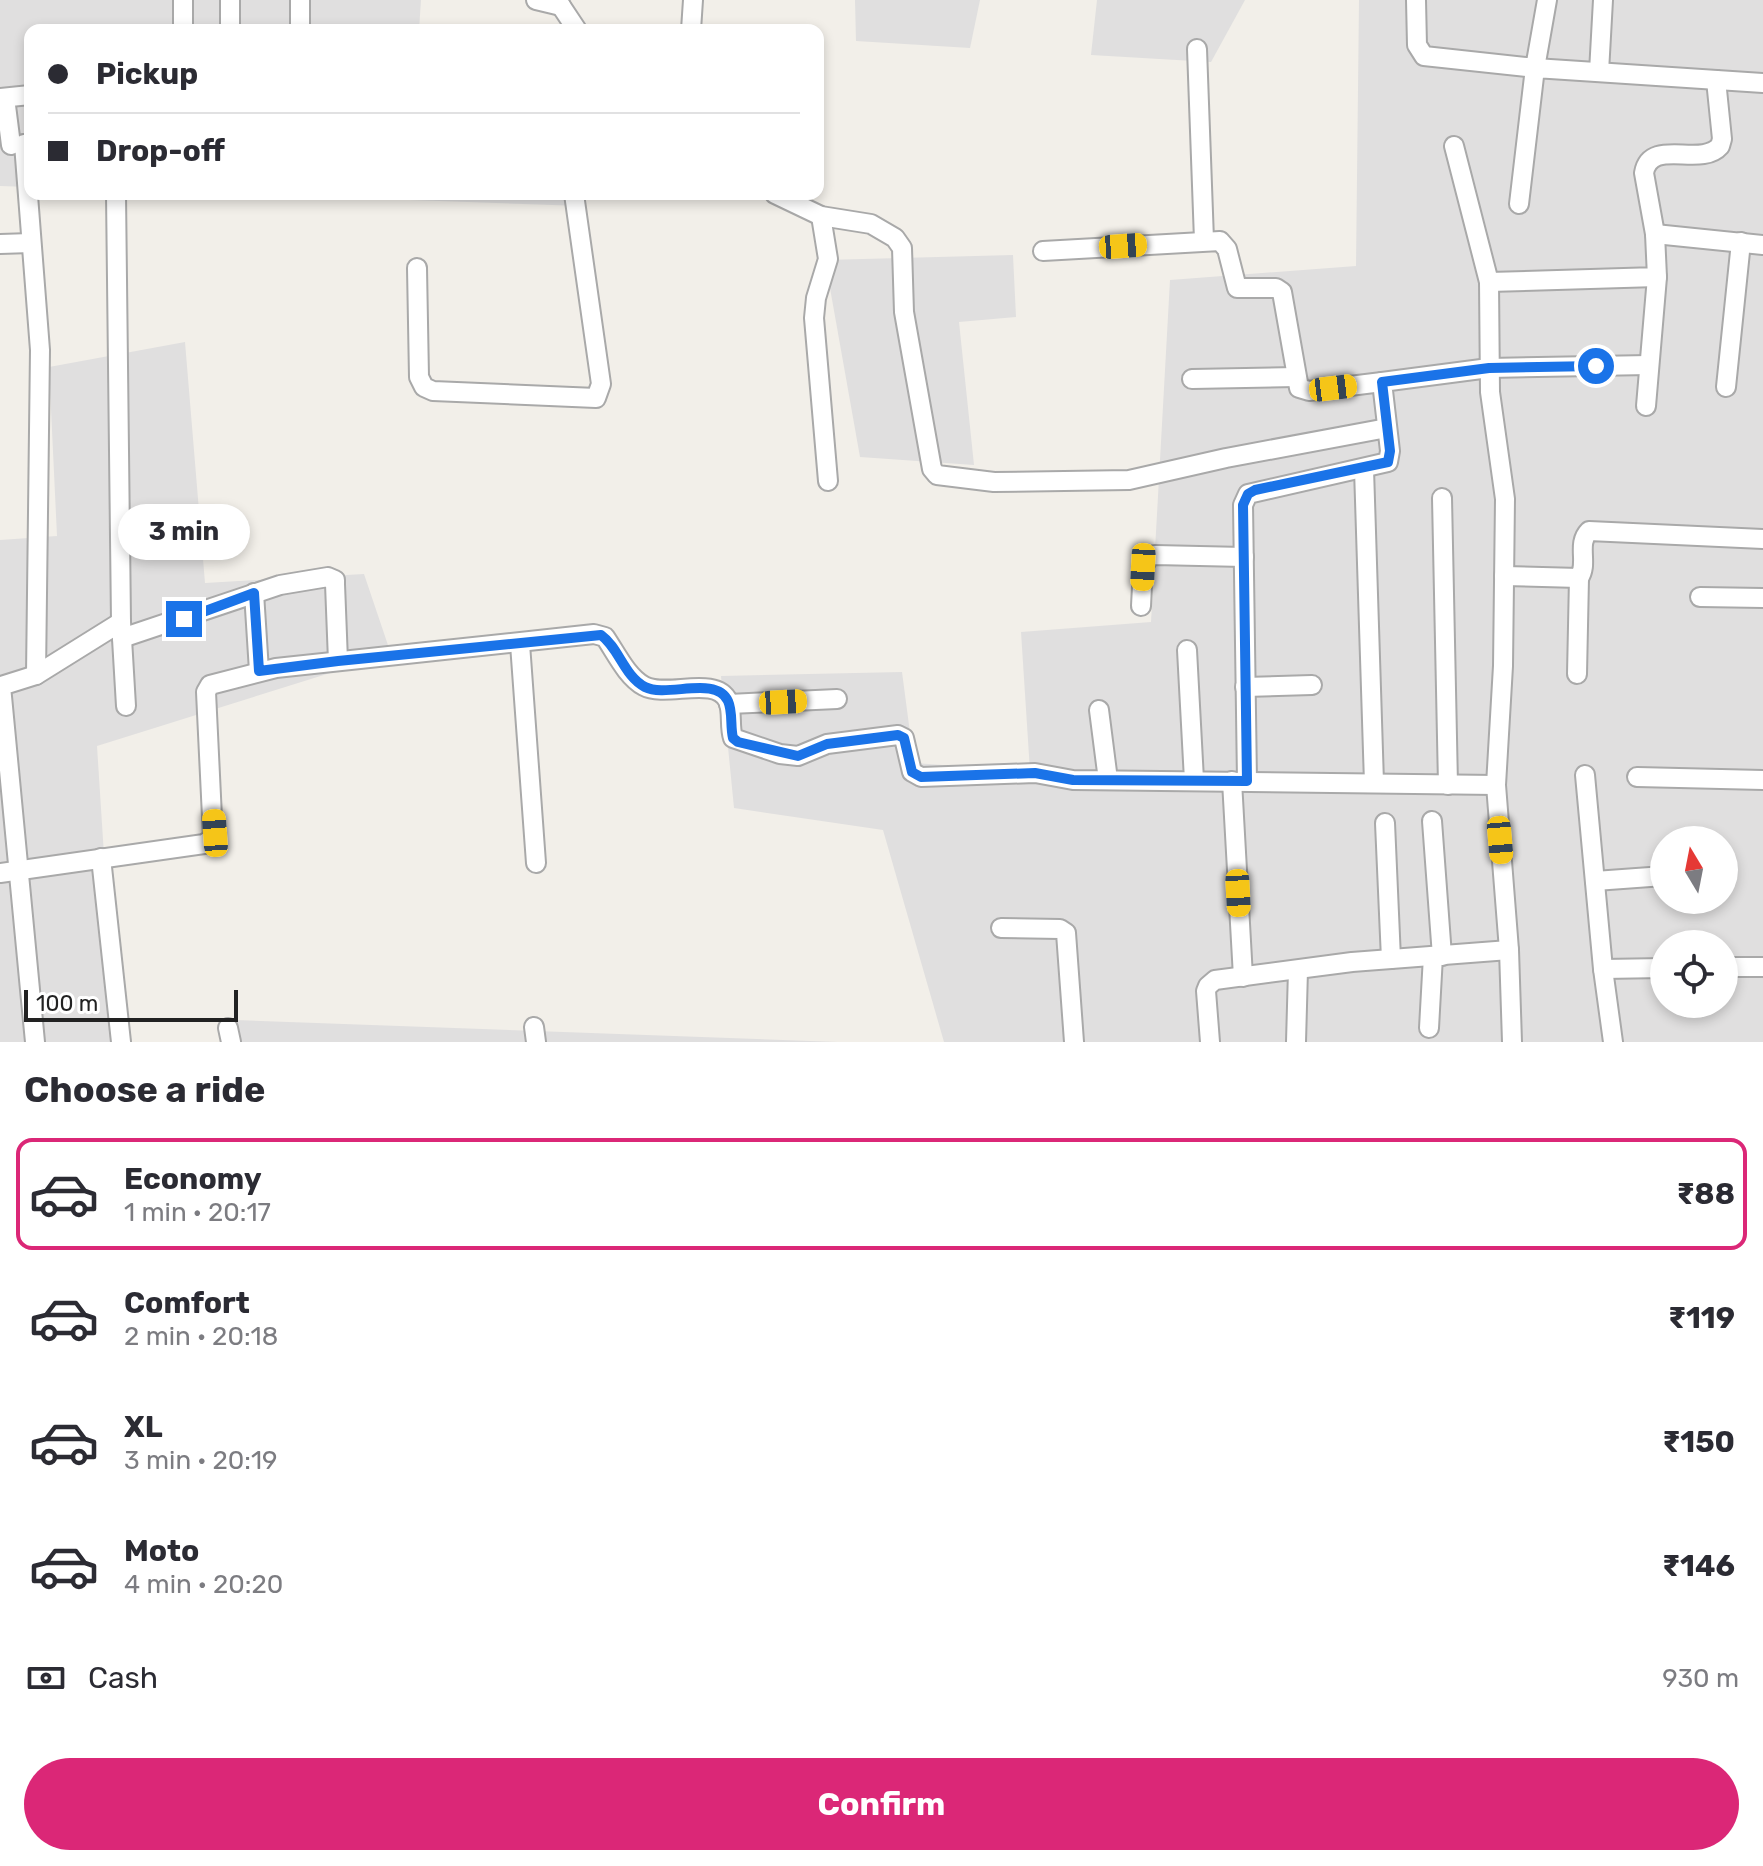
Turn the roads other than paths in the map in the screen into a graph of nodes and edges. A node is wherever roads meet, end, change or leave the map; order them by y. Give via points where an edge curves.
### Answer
1 (183, 0) edge
2 (230, 0) edge
3 (300, 0) edge
4 (536, 0) edge
5 (693, 0) edge
6 (1416, 0) edge
7 (1547, 0) edge
8 (1603, 0) edge
9 (559, 3) edge
10 (183, 24) edge
11 (230, 24) edge
12 (300, 24) edge
13 (573, 24) edge
14 (691, 24) edge
15 (1197, 49) dead end
16 (1535, 68) junction
17 (1599, 72) junction
18 (1716, 80) junction
19 (1763, 83) edge
20 (24, 96) edge
21 (2, 98) edge
22 (1454, 146) dead end
23 (24, 190) edge
24 (25, 200) edge
25 (116, 200) edge
26 (575, 200) edge
27 (788, 200) edge
28 (1519, 204) dead end
29 (821, 216) junction
30 (1655, 234) junction
31 (1204, 240) junction
32 (1741, 242) junction
33 (31, 243) junction
34 (0, 244) edge
35 (1763, 245) edge
36 (1043, 251) dead end
37 (417, 268) dead end
38 (1657, 277) junction
39 (1489, 282) junction
40 (1649, 365) junction
41 (1489, 368) junction
42 (1296, 377) junction
43 (1192, 379) dead end
44 (1382, 382) junction
45 (1726, 387) dead end
46 (1646, 406) dead end
47 (1387, 428) junction
48 (1364, 469) junction
49 (828, 481) dead end
50 (1442, 498) dead end
51 (1763, 539) edge
52 (1244, 557) junction
53 (1504, 576) junction
54 (1579, 578) junction
55 (254, 593) junction
56 (1700, 597) dead end
57 (1763, 598) edge
58 (1141, 606) dead end
59 (122, 630) junction
60 (520, 644) junction
61 (1187, 650) dead end
62 (338, 661) junction
63 (259, 671) junction
64 (1577, 674) dead end
65 (36, 675) junction
66 (1312, 685) dead end
67 (0, 686) edge
68 (1245, 687) junction
69 (837, 699) dead end
70 (729, 704) junction
71 (126, 706) dead end
72 (1099, 710) dead end
73 (1585, 775) dead end
74 (1637, 777) dead end
75 (1108, 780) junction
76 (1194, 780) junction
77 (1763, 780) edge
78 (1239, 781) junction
79 (1374, 783) junction
80 (1448, 785) junction
81 (1496, 785) junction
82 (1432, 821) dead end
83 (1385, 823) dead end
84 (101, 858) junction
85 (536, 863) dead end
86 (9, 871) edge
87 (1650, 877) edge
88 (1595, 881) junction
89 (1001, 928) dead end
90 (1509, 950) junction
91 (1438, 956) junction
92 (1391, 959) junction
93 (1738, 967) edge
94 (1763, 967) edge
95 (1650, 968) edge
96 (1603, 969) junction
97 (1298, 970) junction
98 (1243, 977) junction
99 (1429, 1028) dead end
100 (35, 1042) edge
101 (121, 1042) edge
102 (1074, 1042) edge
103 (1210, 1042) edge
104 (1296, 1042) edge
105 (1512, 1042) edge
106 (1613, 1042) edge

1 - 10 street
2 - 11 street
3 - 12 street
4 - 9 street
5 - 14 street
6 - 16 street via 1417,45 1424,56
7 - 16 street
8 - 17 street
9 - 13 street
15 - 31 street
16 - 17 street
16 - 28 street
17 - 18 street
18 - 19 street
18 - 30 street via 1720,146 1706,155 1657,155 1645,166
20 - 21 street
21 - 23 street via 18,145
22 - 39 street
24 - 33 street
25 - 59 street
26 - 37 street via 601,384 596,398 424,387 419,377
27 - 29 street
29 - 47 street via 871,224 902,248 904,312 937,475 994,482 1129,480
29 - 49 street via 828,259 814,318
30 - 32 street
30 - 38 street
31 - 36 street
31 - 42 street via 1224,244 1237,288 1282,292
32 - 35 street
32 - 45 street
33 - 34 street
33 - 65 street via 40,350
38 - 39 street
38 - 40 street
39 - 41 street
40 - 41 street
40 - 46 street
41 - 44 street
41 - 53 street via 1505,499
42 - 43 street
42 - 44 street via 1299,388 1309,391
44 - 47 street
47 - 48 street via 1388,462
48 - 52 street via 1248,494 1243,505
48 - 79 street
50 - 80 street
51 - 54 street via 1589,531 1583,539
52 - 58 street via 1149,557 1143,567
52 - 68 street
53 - 54 street
53 - 81 street
54 - 64 street
55 - 59 street
55 - 62 street via 332,578
55 - 63 street
56 - 57 street
59 - 65 street
59 - 71 street
60 - 62 street
60 - 70 street via 601,635 642,686 663,691 712,689
60 - 85 street
61 - 76 street
62 - 63 street
63 - 84 street via 207,688 213,838 204,844
65 - 67 street
66 - 68 street
67 - 86 street
68 - 78 street
69 - 70 street
70 - 75 street via 733,738 792,756 827,744 898,735 904,738 912,772 921,777 1035,773
72 - 75 street
73 - 88 street
74 - 77 street
75 - 76 street
76 - 78 street
78 - 79 street
78 - 98 street
79 - 80 street
80 - 81 street
81 - 90 street
82 - 91 street
83 - 92 street
84 - 86 street
84 - 101 street
86 - 100 street
87 - 88 street
88 - 96 street
89 - 102 street via 1066,933
90 - 91 street
90 - 105 street
91 - 92 street
91 - 99 street
92 - 97 street
93 - 94 street
95 - 96 street
96 - 106 street
97 - 98 street
97 - 104 street
98 - 103 street via 1215,980 1208,986

